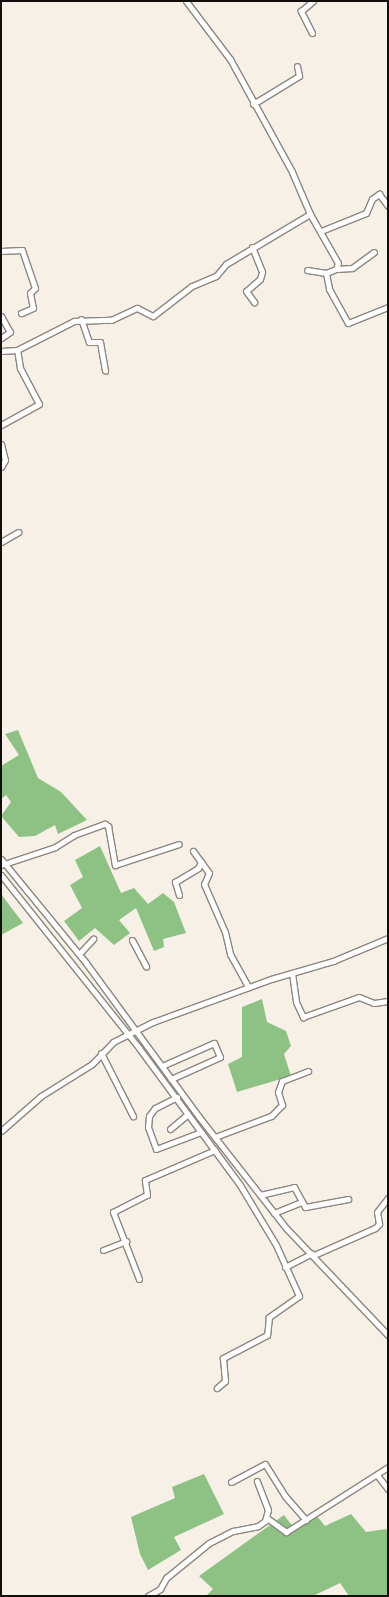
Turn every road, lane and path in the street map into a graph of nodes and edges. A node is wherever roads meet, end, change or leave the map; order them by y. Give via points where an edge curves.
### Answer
1 (186, 1) edge
2 (313, 1) edge
3 (312, 33) dead end
4 (297, 66) dead end
5 (253, 104) junction
6 (388, 206) edge
7 (310, 214) junction
8 (321, 231) junction
9 (252, 247) junction
10 (1, 250) edge
11 (374, 252) dead end
12 (336, 269) junction
13 (307, 270) dead end
14 (326, 273) junction
15 (254, 302) dead end
16 (388, 307) edge
17 (21, 313) dead end
18 (1, 316) edge
19 (81, 320) junction
20 (1, 338) edge
21 (16, 350) junction
22 (1, 351) edge
23 (105, 371) dead end
24 (1, 425) edge
25 (1, 444) edge
26 (1, 467) edge
27 (18, 532) dead end
28 (1, 542) edge
29 (179, 844) dead end
30 (193, 851) dead end
31 (2, 862) edge
32 (201, 862) junction
33 (1, 874) edge
34 (179, 895) dead end
35 (388, 938) edge
36 (93, 939) dead end
37 (132, 940) dead end
38 (79, 954) junction
39 (146, 966) dead end
40 (292, 973) junction
41 (248, 987) junction
42 (388, 1001) edge
43 (133, 1034) junction
44 (101, 1053) junction
45 (162, 1066) junction
46 (308, 1071) dead end
47 (171, 1079) junction
48 (182, 1093) junction
49 (176, 1098) junction
50 (188, 1114) junction
51 (133, 1116) dead end
52 (170, 1129) dead end
53 (1, 1131) edge
54 (201, 1132) junction
55 (215, 1137) junction
56 (214, 1150) junction
57 (260, 1195) junction
58 (388, 1198) edge
59 (348, 1199) dead end
60 (302, 1202) junction
61 (274, 1213) junction
62 (126, 1241) junction
63 (103, 1250) dead end
64 (313, 1254) junction
65 (285, 1267) junction
66 (139, 1278) dead end
67 (388, 1335) edge
68 (217, 1388) dead end
69 (388, 1467) edge
70 (377, 1475) junction
71 (231, 1482) dead end
72 (257, 1482) dead end
73 (388, 1489) edge
74 (266, 1518) junction
75 (306, 1520) junction
76 (148, 1596) edge

1 - 5 street via 230,59
2 - 3 street via 301,11
4 - 5 street via 299,76
5 - 7 street via 292,172
6 - 8 street via 380,194 372,199 366,213
7 - 8 street
7 - 9 street
8 - 12 street via 335,254
9 - 15 street via 262,272 260,279 246,291
9 - 19 street via 226,264 216,276 192,286 153,316 137,308 111,320
10 - 17 street via 22,250 35,288 30,293 33,308
11 - 12 street via 352,268
12 - 14 street
13 - 14 street
14 - 16 street via 329,288 348,323
18 - 20 street via 10,332
19 - 21 street
19 - 23 street via 89,342 100,342
21 - 22 street
21 - 24 street via 20,368 39,404
25 - 26 street via 5,460
27 - 28 street
29 - 31 street via 115,865 108,826 104,824 74,835 55,847
30 - 32 street
31 - 38 street
32 - 34 street via 198,868 176,882
32 - 41 street via 209,875 204,884 225,932 230,954
33 - 43 street
35 - 40 street via 333,961
36 - 38 street
37 - 39 street
38 - 43 street
40 - 41 street
40 - 42 street via 296,1002 304,1017 358,997 374,1003
41 - 43 street via 153,1022
43 - 44 street via 113,1042
43 - 45 street
43 - 49 street
44 - 51 street
44 - 53 street via 92,1064 41,1096
45 - 47 street
45 - 47 street via 214,1042 220,1056
46 - 55 street via 282,1081 278,1092 282,1105 271,1116
47 - 48 street
48 - 49 street
48 - 55 street
49 - 50 street
49 - 54 street via 152,1110 149,1116 148,1127 156,1149
50 - 52 street
50 - 54 street
54 - 56 street
55 - 57 street
56 - 62 street via 145,1180 147,1195 113,1212
56 - 65 street via 256,1208
57 - 60 street via 294,1186
57 - 61 street
58 - 64 street via 377,1212 375,1228
59 - 60 street via 307,1207
60 - 61 street
61 - 64 street
62 - 63 street
62 - 66 street
64 - 65 street
64 - 67 street
65 - 68 street via 298,1299 271,1315 267,1322 270,1331 267,1335 222,1358 225,1381
69 - 70 street
70 - 73 street
70 - 75 street
71 - 75 street via 265,1464 285,1496
72 - 74 street via 266,1504
74 - 75 street via 284,1532
74 - 76 street via 258,1526 238,1528 209,1543 166,1578 160,1589

